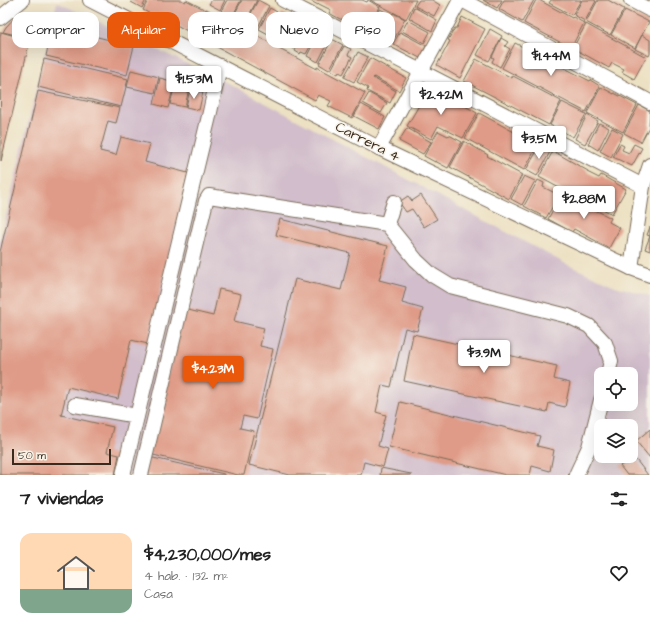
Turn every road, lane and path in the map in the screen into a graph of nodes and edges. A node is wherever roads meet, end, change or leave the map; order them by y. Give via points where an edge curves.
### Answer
1 (22, 0) edge
2 (90, 0) edge
3 (283, 0) edge
4 (461, 0) edge
5 (631, 0) edge
6 (650, 10) edge
7 (0, 18) edge
8 (220, 66) junction
9 (421, 72) junction
10 (650, 102) edge
11 (379, 148) junction
12 (650, 165) edge
13 (643, 186) junction
14 (394, 202) dead end
15 (387, 224) junction
16 (631, 268) junction
17 (650, 275) edge
18 (610, 367) edge
19 (75, 405) dead end
20 (598, 411) edge
21 (137, 416) junction
22 (123, 475) edge
23 (142, 475) edge
24 (576, 475) edge

1 - 7 street
2 - 8 street, Carrera 4
3 - 9 street
4 - 9 street
4 - 10 street
5 - 6 street
8 - 11 street, Carrera 4
8 - 21 street
9 - 11 street
9 - 13 street
11 - 16 street, Carrera 4
12 - 13 street
13 - 16 street
14 - 15 street
15 - 18 street via 416,260 432,275 450,286 568,316 589,326 605,343 611,361
15 - 23 street via 209,196
16 - 17 street, Carrera 4
19 - 21 street
20 - 24 street via 589,447
21 - 22 street

